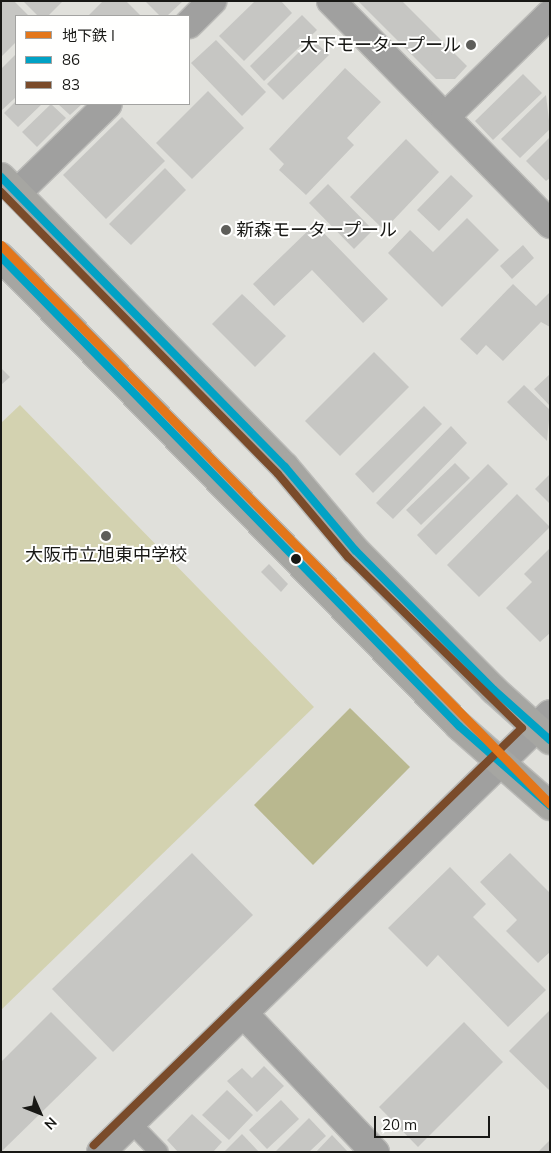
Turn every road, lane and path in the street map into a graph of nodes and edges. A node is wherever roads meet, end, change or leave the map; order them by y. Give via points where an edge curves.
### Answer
1 (212, 1) edge
2 (330, 1) edge
3 (550, 14) edge
4 (190, 23) edge
5 (107, 105) edge
6 (445, 117) junction
7 (9, 185) edge
8 (550, 224) edge
9 (1, 257) edge
10 (545, 728) edge
11 (501, 762) junction
12 (550, 806) edge
13 (243, 1014) junction
14 (131, 1123) junction
15 (101, 1152) edge
16 (159, 1152) edge
17 (375, 1152) edge

1 - 4 street
2 - 6 street
3 - 6 street
5 - 7 street
6 - 8 street
7 - 10 highway via 285,467 355,550
9 - 11 highway via 459,726
10 - 11 street
11 - 12 highway
11 - 13 street
13 - 14 street
13 - 17 street
14 - 15 street
14 - 16 lane

